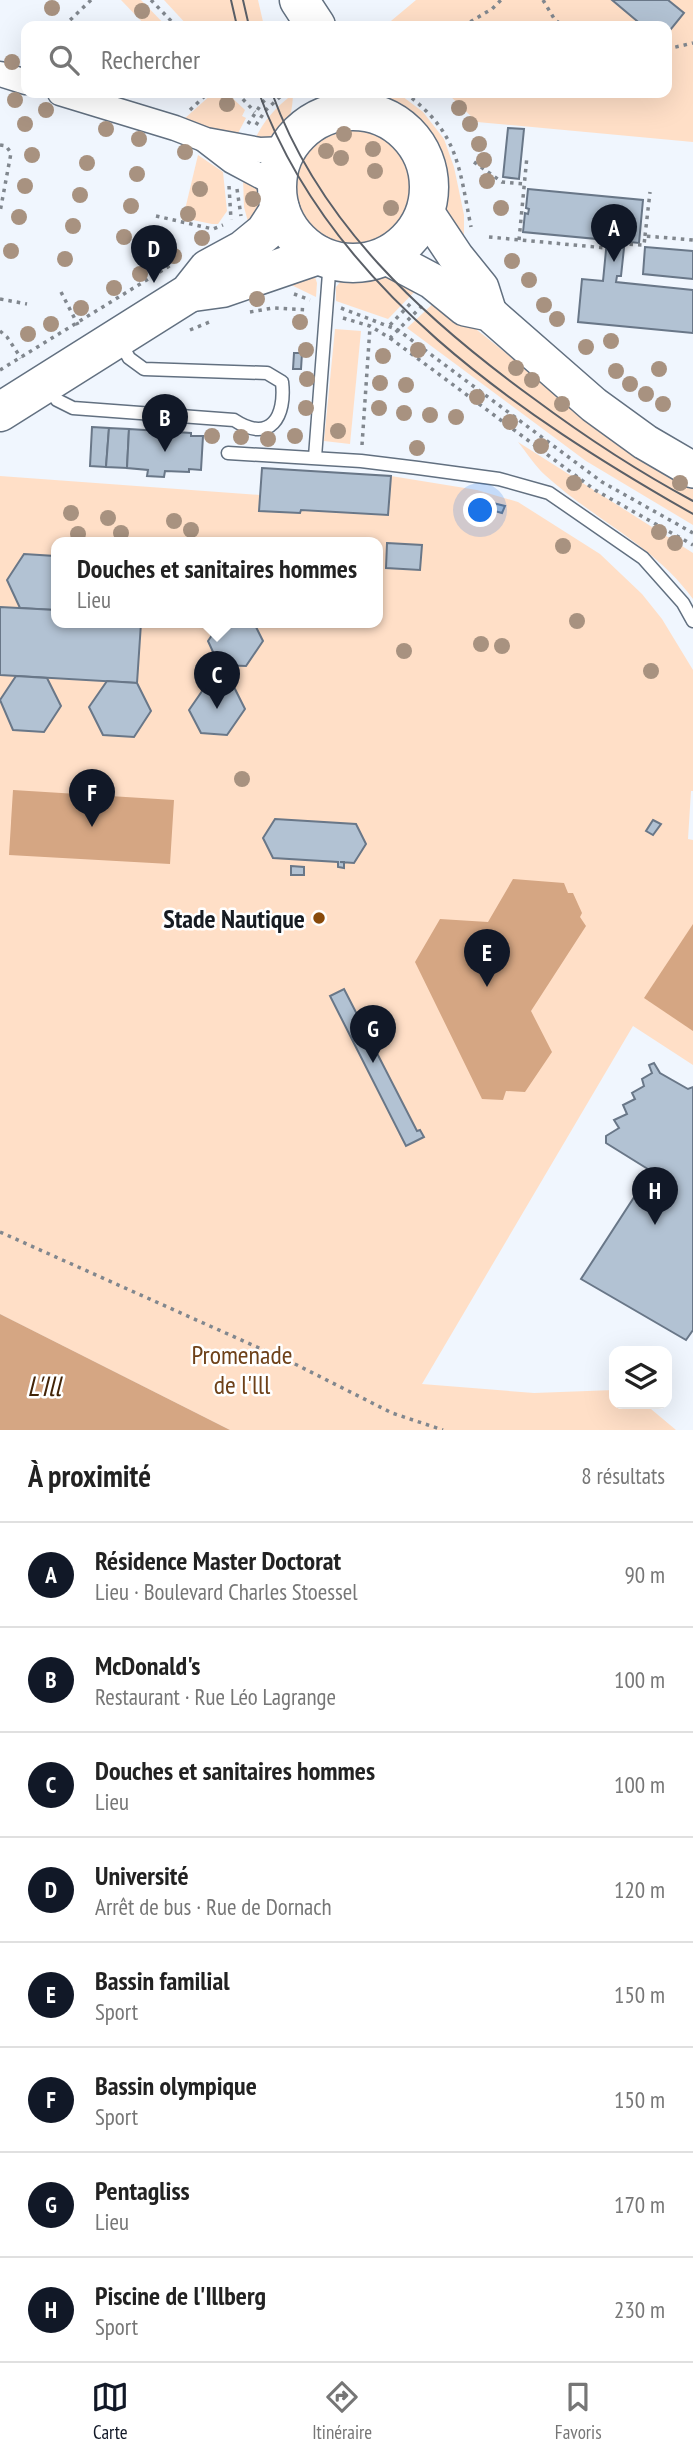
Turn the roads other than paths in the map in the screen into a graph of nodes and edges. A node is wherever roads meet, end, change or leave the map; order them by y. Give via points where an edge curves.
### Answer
1 (283, 0) edge
2 (299, 0) edge
3 (283, 21) edge
4 (313, 21) edge
5 (0, 75) edge
6 (21, 81) edge
7 (76, 98) edge
8 (358, 102) edge
9 (206, 140) junction
10 (289, 153) edge
11 (426, 212) junction
12 (384, 256) junction
13 (324, 257) junction
14 (186, 303) junction
15 (489, 313) junction
16 (99, 334) junction
17 (32, 376) junction
18 (0, 412) edge
19 (228, 453) dead end
20 (315, 457) junction
21 (693, 470) edge
22 (693, 621) edge

1 - 3 main road
2 - 4 main road
5 - 6 street
7 - 9 street
8 - 10 main road via 347,111 316,120
8 - 11 main road via 406,132 420,151 428,173
9 - 10 street
9 - 10 street via 232,161
10 - 13 main road via 295,236
10 - 14 main road via 265,232 208,269
11 - 12 main road via 406,241
11 - 15 main road via 481,288
12 - 13 main road via 359,262
12 - 15 main road via 432,281 465,308
13 - 14 main road
13 - 20 lane
14 - 16 main road
15 - 21 main road via 594,405
16 - 17 main road
16 - 17 lane via 144,369 267,373 282,382 284,402 278,420 265,428 247,428 234,421 72,408
17 - 18 main road
19 - 20 lane
20 - 22 lane via 499,479 549,493 643,558

